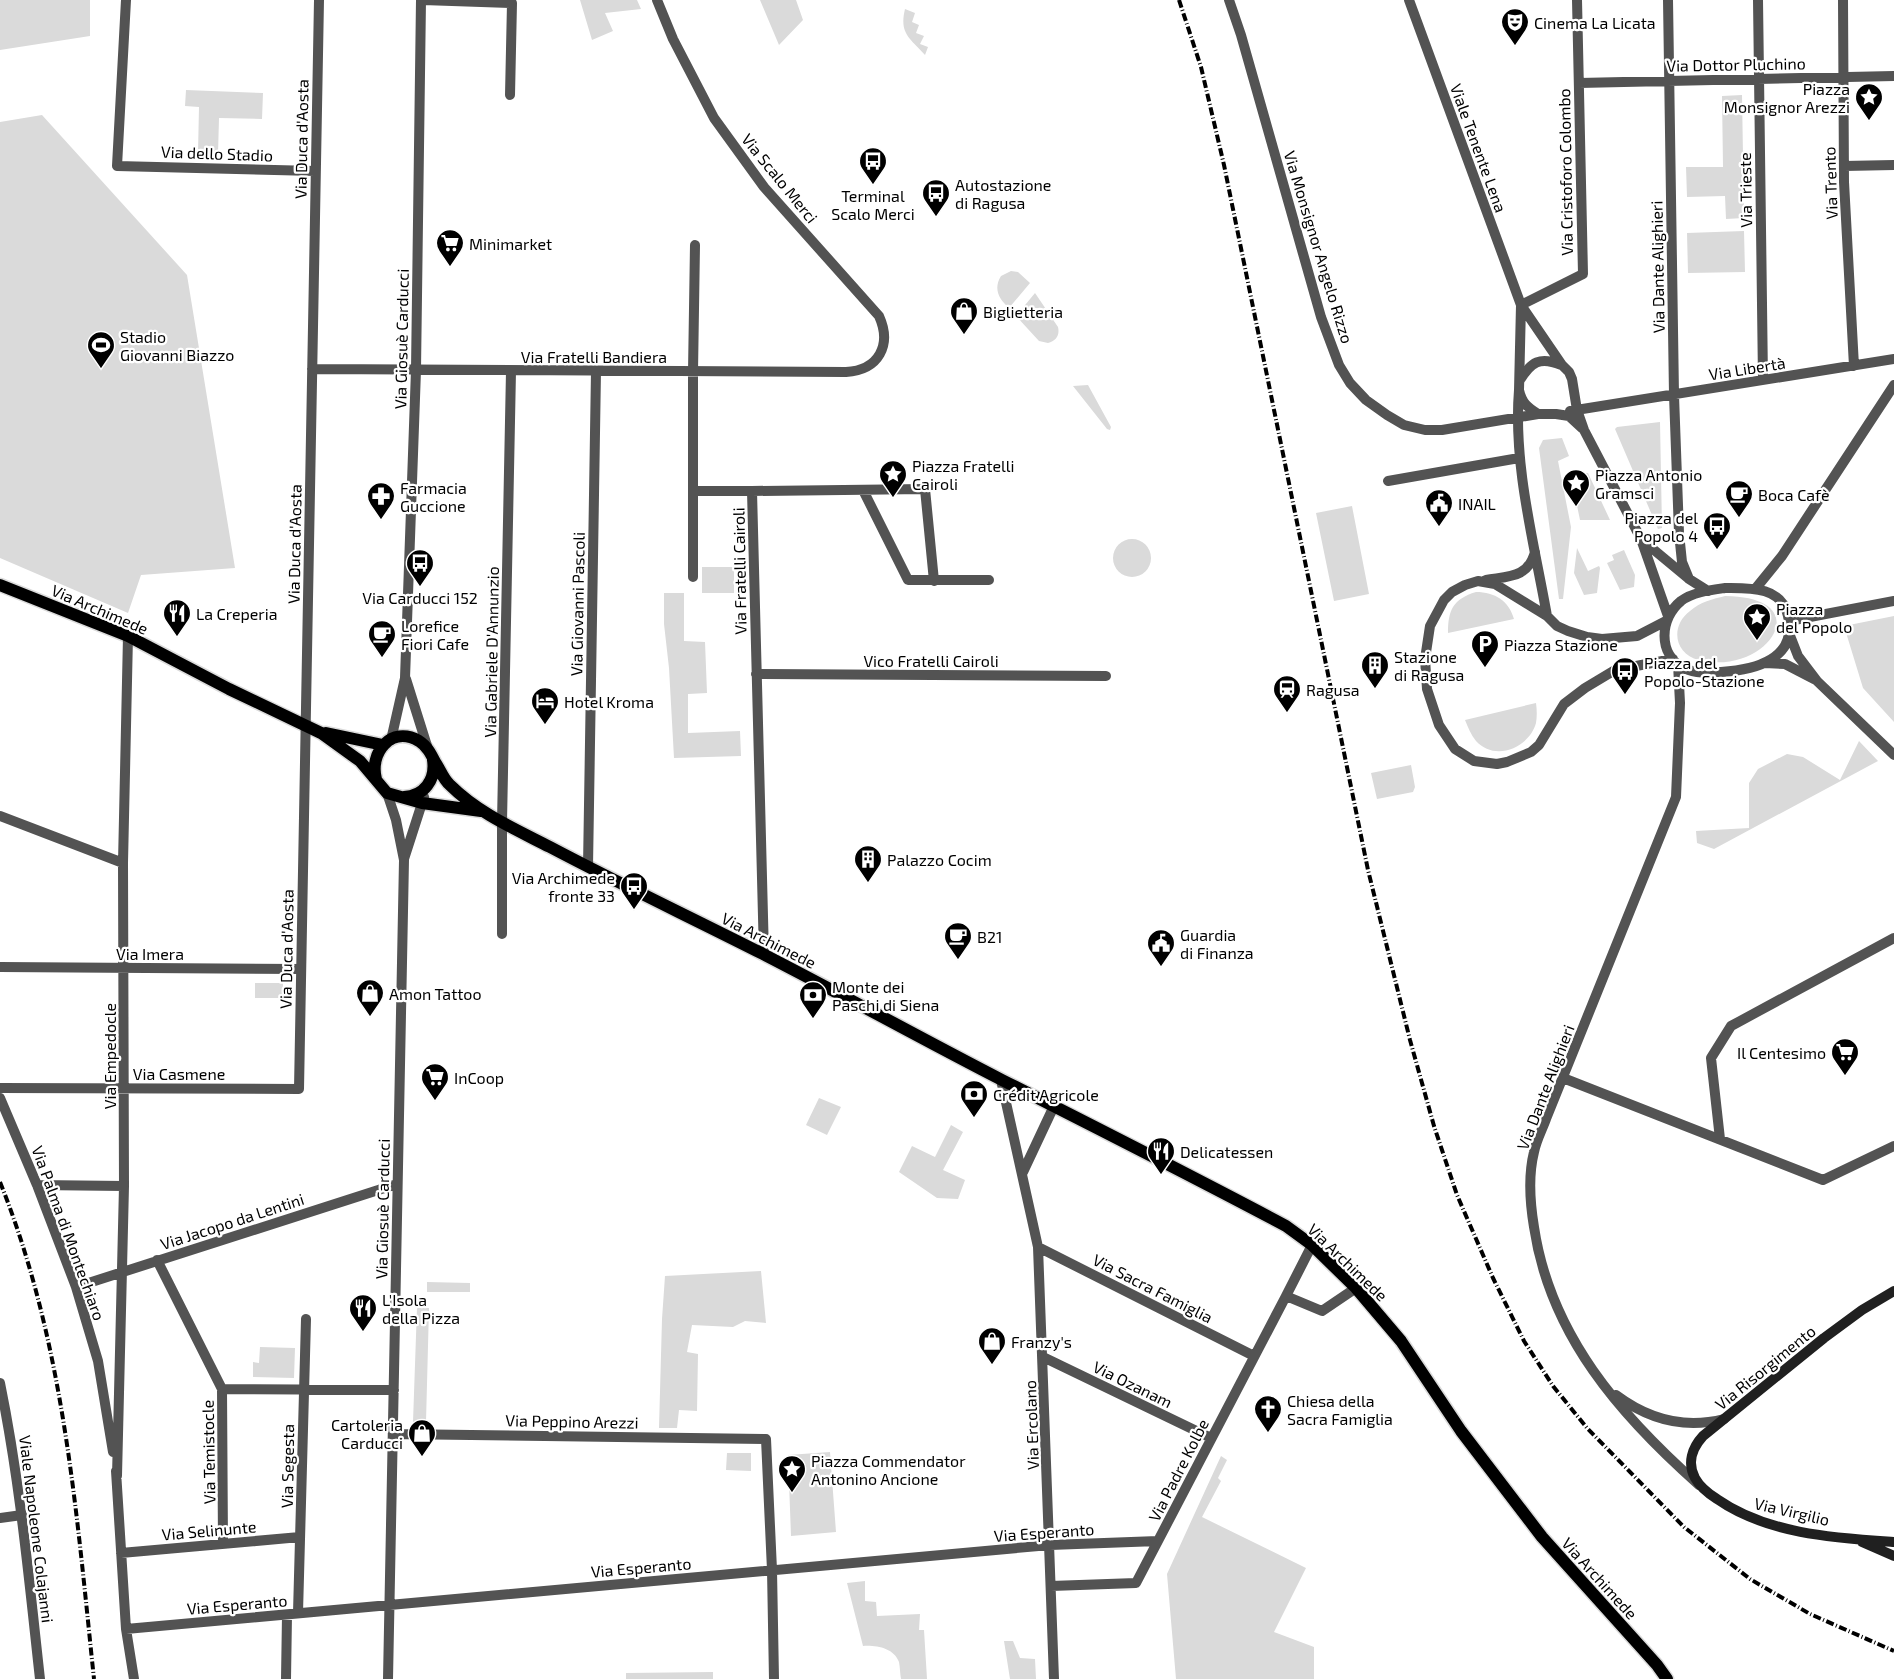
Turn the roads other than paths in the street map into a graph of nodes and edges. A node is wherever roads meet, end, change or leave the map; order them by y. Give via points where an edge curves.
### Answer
1 (126, 0) edge
2 (319, 0) edge
3 (422, 0) edge
4 (657, 0) edge
5 (1228, 0) edge
6 (1409, 0) edge
7 (1578, 0) edge
8 (1668, 0) edge
9 (1758, 0) edge
10 (1842, 0) edge
11 (1894, 76) edge
12 (1844, 77) junction
13 (1758, 79) junction
14 (1670, 81) junction
15 (1578, 83) junction
16 (510, 95) dead end
17 (1894, 165) edge
18 (1844, 166) junction
19 (315, 171) junction
20 (695, 245) dead end
21 (1521, 305) junction
22 (1894, 359) edge
23 (873, 362) joint
24 (1562, 366) junction
25 (1854, 366) junction
26 (312, 369) junction
27 (416, 370) junction
28 (511, 371) junction
29 (596, 372) junction
30 (692, 372) junction
31 (1763, 380) junction
32 (1573, 385) junction
33 (1894, 385) edge
34 (1519, 386) junction
35 (1674, 395) junction
36 (1577, 410) junction
37 (1548, 414) junction
38 (1517, 417) junction
39 (1584, 430) junction
40 (1517, 438) junction
41 (1519, 458) junction
42 (1388, 482) dead end
43 (863, 490) junction
44 (693, 491) junction
45 (752, 491) junction
46 (1642, 539) junction
47 (1535, 551) junction
48 (693, 577) dead end
49 (1689, 579) junction
50 (989, 580) dead end
51 (934, 581) junction
52 (1478, 581) junction
53 (0, 585) edge
54 (1756, 588) junction
55 (1708, 591) junction
56 (1894, 601) edge
57 (1547, 616) junction
58 (1667, 618) junction
59 (1789, 621) junction
60 (1789, 633) junction
61 (128, 636) junction
62 (1676, 662) junction
63 (1764, 663) junction
64 (756, 674) junction
65 (1106, 676) dead end
66 (405, 678) junction
67 (1817, 681) junction
68 (305, 725) junction
69 (321, 732) junction
70 (387, 742) junction
71 (430, 753) junction
72 (1894, 755) edge
73 (376, 780) junction
74 (429, 784) junction
75 (387, 793) junction
76 (401, 797) junction
77 (422, 803) junction
78 (482, 811) junction
79 (0, 816) edge
80 (502, 822) junction
81 (404, 860) junction
82 (124, 863) junction
83 (588, 867) junction
84 (502, 934) dead end
85 (1894, 938) edge
86 (764, 955) junction
87 (0, 967) edge
88 (124, 968) junction
89 (301, 969) junction
90 (1563, 1078) junction
91 (1001, 1080) junction
92 (0, 1088) edge
93 (124, 1088) junction
94 (299, 1089) joint
95 (0, 1098) edge
96 (1054, 1106) junction
97 (1720, 1138) junction
98 (1894, 1146) edge
99 (1023, 1172) junction
100 (397, 1184) junction
101 (37, 1185) junction
102 (124, 1186) junction
103 (1312, 1245) junction
104 (1038, 1247) junction
105 (157, 1260) junction
106 (123, 1271) junction
107 (76, 1287) junction
108 (1356, 1288) junction
109 (1894, 1291) edge
110 (1286, 1296) junction
111 (306, 1319) dead end
112 (1254, 1356) junction
113 (1043, 1357) junction
114 (0, 1383) edge
115 (1602, 1384) junction
116 (222, 1389) junction
117 (304, 1390) junction
118 (394, 1390) junction
119 (1726, 1418) junction
120 (393, 1434) junction
121 (1211, 1438) junction
122 (117, 1476) junction
123 (1701, 1487) junction
124 (22, 1515) junction
125 (0, 1518) edge
126 (300, 1537) junction
127 (1854, 1539) junction
128 (1158, 1541) junction
129 (1894, 1542) edge
130 (224, 1544) junction
131 (1050, 1545) junction
132 (122, 1553) junction
133 (1894, 1556) edge
134 (772, 1570) junction
135 (1051, 1586) junction
136 (389, 1605) junction
137 (293, 1614) junction
138 (126, 1629) junction
139 (40, 1679) edge
140 (134, 1679) edge
141 (286, 1679) edge
142 (388, 1679) edge
143 (774, 1679) edge
144 (1054, 1679) edge
145 (1667, 1679) edge

1 - 19 street, Via dello Stadio via 117,166
2 - 19 street, Via Duca d'Aosta
3 - 16 street via 512,3
3 - 27 street, Via Giosuè Carducci
4 - 23 street, Via Scalo Merci via 673,39 714,118 764,187 879,316 885,337 880,355
5 - 38 street, Via Monsignor Angelo Rizzo via 1242,35 1321,317 1339,365 1350,383 1387,415 1404,425 1425,430
6 - 21 street, Viale Tenente Lena
7 - 15 street, Via Cristoforo Colombo
8 - 14 street, Via Dante Alighieri
9 - 13 street, Via Trieste
10 - 12 street, Via Trento
11 - 12 street, Via Dottor Pluchino
12 - 13 street, Via Dottor Pluchino
12 - 18 street, Via Trento
13 - 14 street, Via Dottor Pluchino
13 - 31 street, Via Trieste
14 - 15 street, Via Dottor Pluchino
14 - 35 street, Via Dante Alighieri
15 - 21 street, Via Cristoforo Colombo via 1583,274
17 - 18 street
18 - 25 street, Via Trento
19 - 26 street, Via Duca d'Aosta
20 - 30 street
21 - 24 street
21 - 34 street
22 - 25 street, Via Libertà
23 - 30 street, Via Fratelli Bandiera via 856,371 846,372
24 - 32 street via 1569,372
24 - 34 street via 1550,360 1534,363 1527,368
25 - 31 street, Via Libertà
26 - 27 street, Via Fratelli Bandiera
26 - 68 street, Via Duca d'Aosta
27 - 28 street, Via Fratelli Bandiera
27 - 66 street, Via Giosuè Carducci
28 - 29 street, Via Fratelli Bandiera
28 - 80 street, Via Gabriele D'Annunzio
29 - 30 street, Via Fratelli Bandiera
29 - 83 street, Via Giovanni Pascoli
30 - 44 street
31 - 35 street, Via Libertà
32 - 36 street
32 - 37 street via 1570,400
33 - 54 street via 1782,556
34 - 37 street via 1526,406
34 - 38 street
35 - 36 street, Via Libertà
35 - 49 street, Via Dante Alighieri via 1679,533 1682,562
36 - 37 street, Via Libertà
36 - 39 street
37 - 38 street, Via Monsignor Angelo Rizzo
37 - 39 street via 1569,416
37 - 40 street via 1533,418 1523,426
38 - 40 street
39 - 46 street
40 - 41 street
41 - 42 street
41 - 47 street
43 - 45 street
43 - 51 street via 908,580
43 - 51 street via 925,489
44 - 45 street, Via Fratelli Cairoli
44 - 48 street
45 - 64 street, Via Fratelli Cairoli
46 - 49 street
46 - 58 street
47 - 52 street via 1532,562 1519,574
47 - 57 street
49 - 55 street
50 - 51 street
52 - 57 street via 1495,584
52 - 62 street via 1464,585 1444,600 1430,626 1425,659 1427,688 1439,725 1455,749 1474,761 1497,764 1531,752 1564,704 1615,670
53 - 61 main road, Via Archimede
54 - 55 street
54 - 59 street via 1769,592 1780,601 1788,612
55 - 58 street via 1683,600
56 - 59 street
57 - 58 street via 1568,631 1602,639 1637,636
58 - 62 street via 1664,634 1667,648
59 - 60 street
60 - 63 street via 1781,652
60 - 67 street via 1798,656
61 - 68 main road, Via Archimede
61 - 82 street, Via Empedocle
62 - 63 street via 1697,673 1730,671
62 - 90 street, Via Dante Alighieri via 1680,703 1676,797
63 - 67 street via 1785,664
64 - 65 street, Vico Fratelli Cairoli
64 - 86 street, Via Fratelli Cairoli
66 - 70 street
66 - 71 street
67 - 72 street
68 - 69 main road, Via Archimede
68 - 89 street, Via Duca d'Aosta
69 - 70 main road
69 - 73 main road via 360,761
70 - 71 main road via 401,737 411,738 421,742
70 - 73 main road via 377,752 374,761
71 - 74 main road via 433,776
71 - 78 main road via 448,783
73 - 75 main road
74 - 76 main road via 414,796
74 - 77 street
75 - 76 main road
75 - 81 street
76 - 77 main road
77 - 78 main road
77 - 81 street
78 - 80 main road, Via Archimede
79 - 82 street
80 - 83 main road, Via Archimede
80 - 84 street, Via Gabriele D'Annunzio
81 - 100 street, Via Giosuè Carducci
82 - 88 street, Via Empedocle
83 - 86 main road, Via Archimede
85 - 97 street via 1731,1026 1711,1058
86 - 91 main road, Via Archimede
87 - 88 street, Via Imera
88 - 89 street, Via Imera
88 - 93 street, Via Empedocle
89 - 94 street, Via Duca d'Aosta
90 - 97 street
90 - 115 street, Via Dante Alighieri via 1534,1151 1530,1180 1532,1215 1537,1247 1556,1310
91 - 96 main road, Via Archimede
91 - 99 street, Via Ercolano
92 - 93 street, Via Casmene
93 - 94 street, Via Casmene
93 - 102 street, Via Empedocle
95 - 101 street, Via Palma di Montechiaro
96 - 99 street
96 - 103 main road, Via Archimede via 1286,1226
97 - 98 street via 1822,1180
99 - 104 street, Via Ercolano
100 - 105 street, Via Jacopo da Lentini
100 - 118 street, Via Giosuè Carducci
101 - 102 street
101 - 107 street, Via Palma di Montechiaro
102 - 106 street, Via Empedocle
103 - 108 main road, Via Archimede
103 - 110 street, Via Padre Kolbe
104 - 112 street, Via Sacra Famiglia
104 - 113 street, Via Ercolano
105 - 106 street, Via Jacopo da Lentini
105 - 116 street
106 - 107 street, Via Jacopo da Lentini
106 - 122 street, Via Empedocle
107 - 122 street, Via Palma di Montechiaro via 98,1360
108 - 110 street via 1322,1312
108 - 145 main road, Via Archimede via 1401,1341 1461,1431 1542,1537
109 - 119 main road, Via Risorgimento via 1824,1338
110 - 112 street, Via Padre Kolbe
111 - 117 street, Via Segesta
112 - 121 street, Via Padre Kolbe
113 - 121 street, Via Ozanam
113 - 131 street, Via Ercolano
114 - 124 street, Viale Napoleone Colajanni
115 - 119 street via 1649,1415 1672,1422 1710,1423
115 - 123 street, Via Dante Alighieri via 1664,1454
116 - 117 street
116 - 130 street, Via Temistocle
117 - 118 street
117 - 126 street, Via Segesta
118 - 120 street, Via Giosuè Carducci
119 - 123 main road, Via Risorgimento via 1697,1443 1692,1455 1692,1470
120 - 134 street, Via Peppino Arezzi via 766,1439
120 - 136 street, Via Giosuè Carducci
121 - 128 street, Via Padre Kolbe
122 - 132 street, Via Palma di Montechiaro
123 - 127 main road, Via Virgilio via 1749,1518 1800,1531
124 - 125 street
124 - 139 street, Viale Napoleone Colajanni
126 - 130 street, Via Selinunte
126 - 137 street, Via Segesta
127 - 129 main road
127 - 133 main road
128 - 131 street, Via Esperanto
128 - 135 street, Via Padre Kolbe via 1136,1583
130 - 132 street, Via Selinunte
131 - 134 street, Via Esperanto
131 - 135 street, Via Ercolano
132 - 138 street, Via Palma di Montechiaro
134 - 136 street, Via Esperanto
134 - 143 street
135 - 144 street, Via Ercolano
136 - 137 street, Via Esperanto
136 - 142 street, Via Giosuè Carducci
137 - 138 street, Via Esperanto
137 - 141 street, Via Segesta
138 - 140 street, Via Palma di Montechiaro

